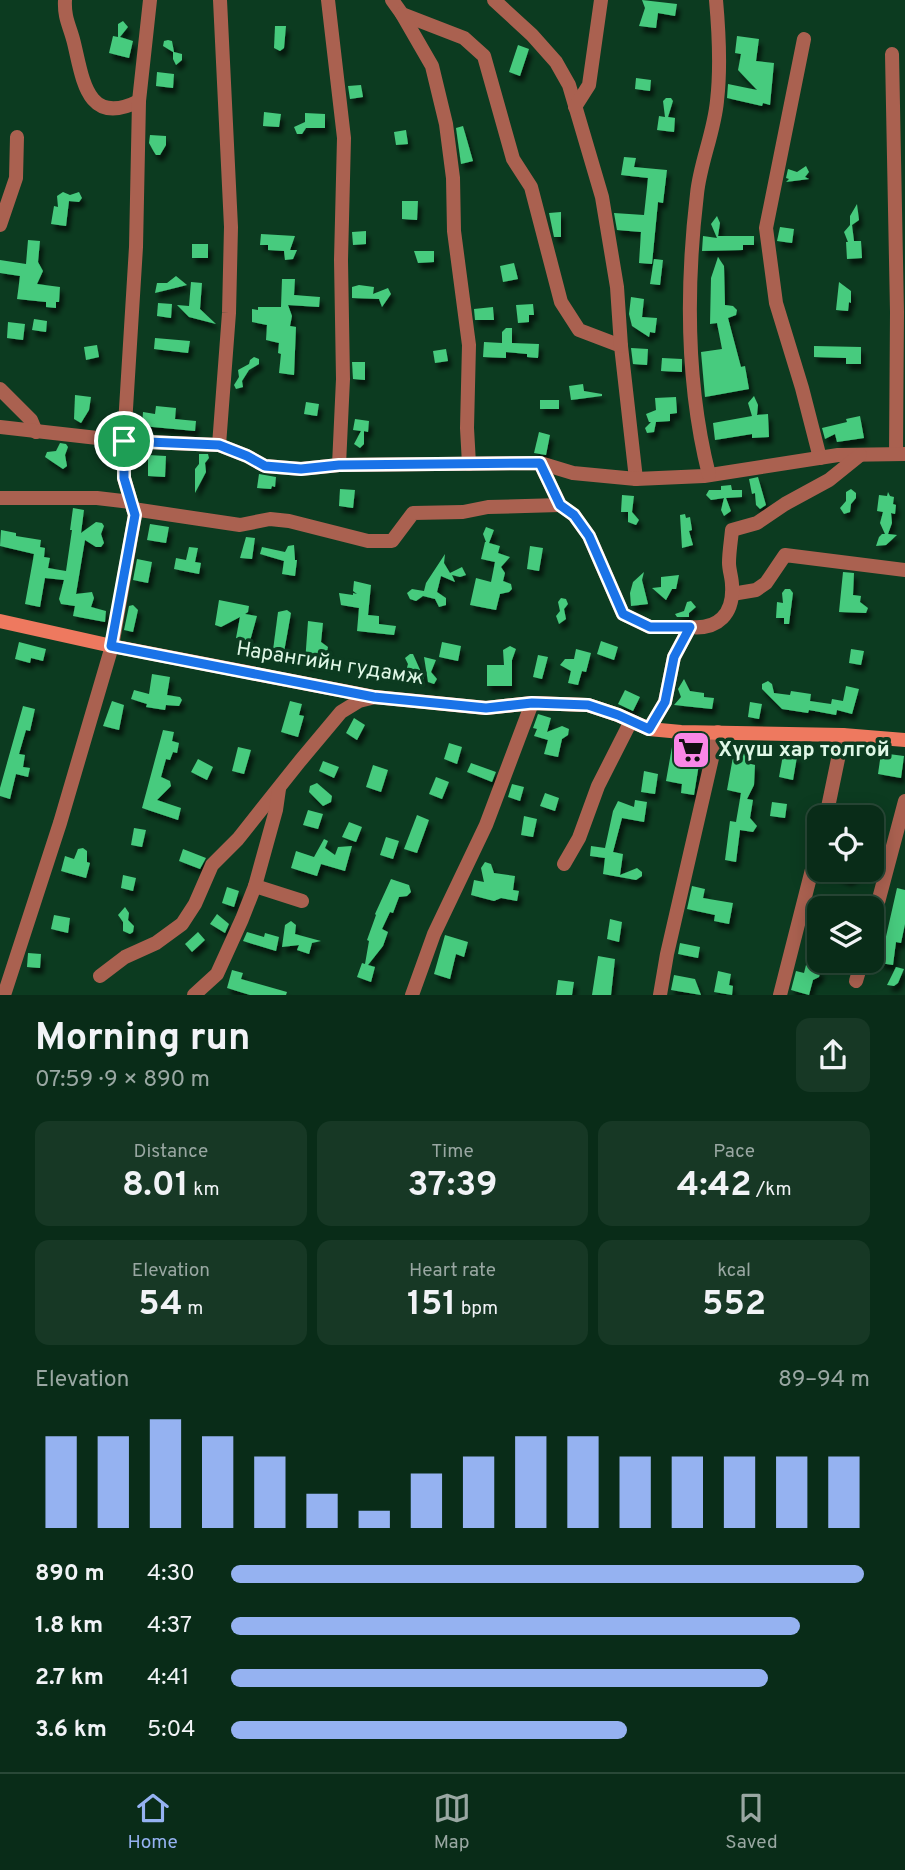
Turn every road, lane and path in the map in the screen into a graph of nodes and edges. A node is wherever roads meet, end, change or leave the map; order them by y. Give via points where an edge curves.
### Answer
1 (65, 0) edge
2 (150, 0) edge
3 (220, 0) edge
4 (328, 0) edge
5 (392, 0) edge
6 (494, 0) edge
7 (601, 0) edge
8 (716, 0) edge
9 (402, 14) junction
10 (804, 39) dead end
11 (892, 54) dead end
12 (139, 101) junction
13 (575, 107) junction
14 (17, 137) dead end
15 (0, 225) edge
16 (621, 346) junction
17 (0, 389) edge
18 (0, 427) edge
19 (36, 432) junction
20 (124, 441) junction
21 (219, 445) junction
22 (900, 453) edge
23 (860, 455) junction
24 (820, 458) junction
25 (540, 463) junction
26 (469, 464) junction
27 (339, 465) junction
28 (709, 475) junction
29 (636, 479) junction
30 (0, 498) edge
31 (560, 505) junction
32 (132, 506) junction
33 (905, 570) edge
34 (732, 594) junction
35 (0, 621) edge
36 (690, 627) junction
37 (111, 646) junction
38 (374, 697) junction
39 (532, 703) junction
40 (631, 721) junction
41 (649, 729) junction
42 (718, 732) junction
43 (843, 736) junction
44 (905, 740) edge
45 (279, 787) junction
46 (905, 800) edge
47 (828, 805) edge
48 (564, 864) dead end
49 (809, 882) edge
50 (255, 886) junction
51 (880, 896) edge
52 (302, 901) dead end
53 (858, 973) edge
54 (100, 976) dead end
55 (856, 981) dead end
56 (4, 995) edge
57 (194, 995) edge
58 (412, 995) edge
59 (660, 995) edge
60 (780, 995) edge

1 - 12 street via 65,21 91,100 119,109
2 - 12 street
3 - 21 street via 231,227
4 - 27 street via 344,138
5 - 9 street
6 - 13 street via 556,62
7 - 13 street via 589,85
8 - 28 street via 717,102 697,191 690,273 691,359
9 - 16 street via 464,38 484,57 513,159 531,187 561,302 579,330
9 - 26 street via 432,66 446,124 469,345
10 - 24 street via 766,228 776,303
11 - 22 street
12 - 20 street
13 - 16 street via 602,197
14 - 15 street via 16,178
16 - 29 street
17 - 19 street via 31,420
18 - 19 street
19 - 20 street
20 - 21 street
20 - 32 street via 124,478
21 - 27 street via 265,466
22 - 23 street
23 - 24 street
23 - 34 street via 810,492 757,523 732,530
24 - 28 street
25 - 26 street
25 - 29 street via 573,473
25 - 31 street
26 - 27 street
28 - 29 street
30 - 32 street via 97,498
31 - 32 street via 413,513 392,541 368,541 289,521 240,525
31 - 36 street via 589,536 623,614 650,627
32 - 37 street via 135,515
33 - 34 street via 785,555 766,583 756,590
34 - 36 street via 729,610 716,623 705,629
35 - 37 main road, Нарангийн гудамж
36 - 41 street via 674,657 665,702
37 - 38 main road, Нарангийн гудамж
37 - 56 street
38 - 39 main road, Нарангийн гудамж via 486,708
38 - 45 street via 341,712
39 - 40 main road, Нарангийн гудамж via 588,705
39 - 58 street via 486,825 434,934
40 - 41 main road, Нарангийн гудамж
40 - 48 street
41 - 42 main road, Нарангийн гудамж
42 - 43 main road, Нарангийн гудамж
42 - 59 street
43 - 44 main road, Нарангийн гудамж
43 - 47 street
45 - 50 street
45 - 54 street via 212,865 182,924
46 - 51 street
49 - 60 street
50 - 52 street
50 - 57 street via 217,974
53 - 55 street

